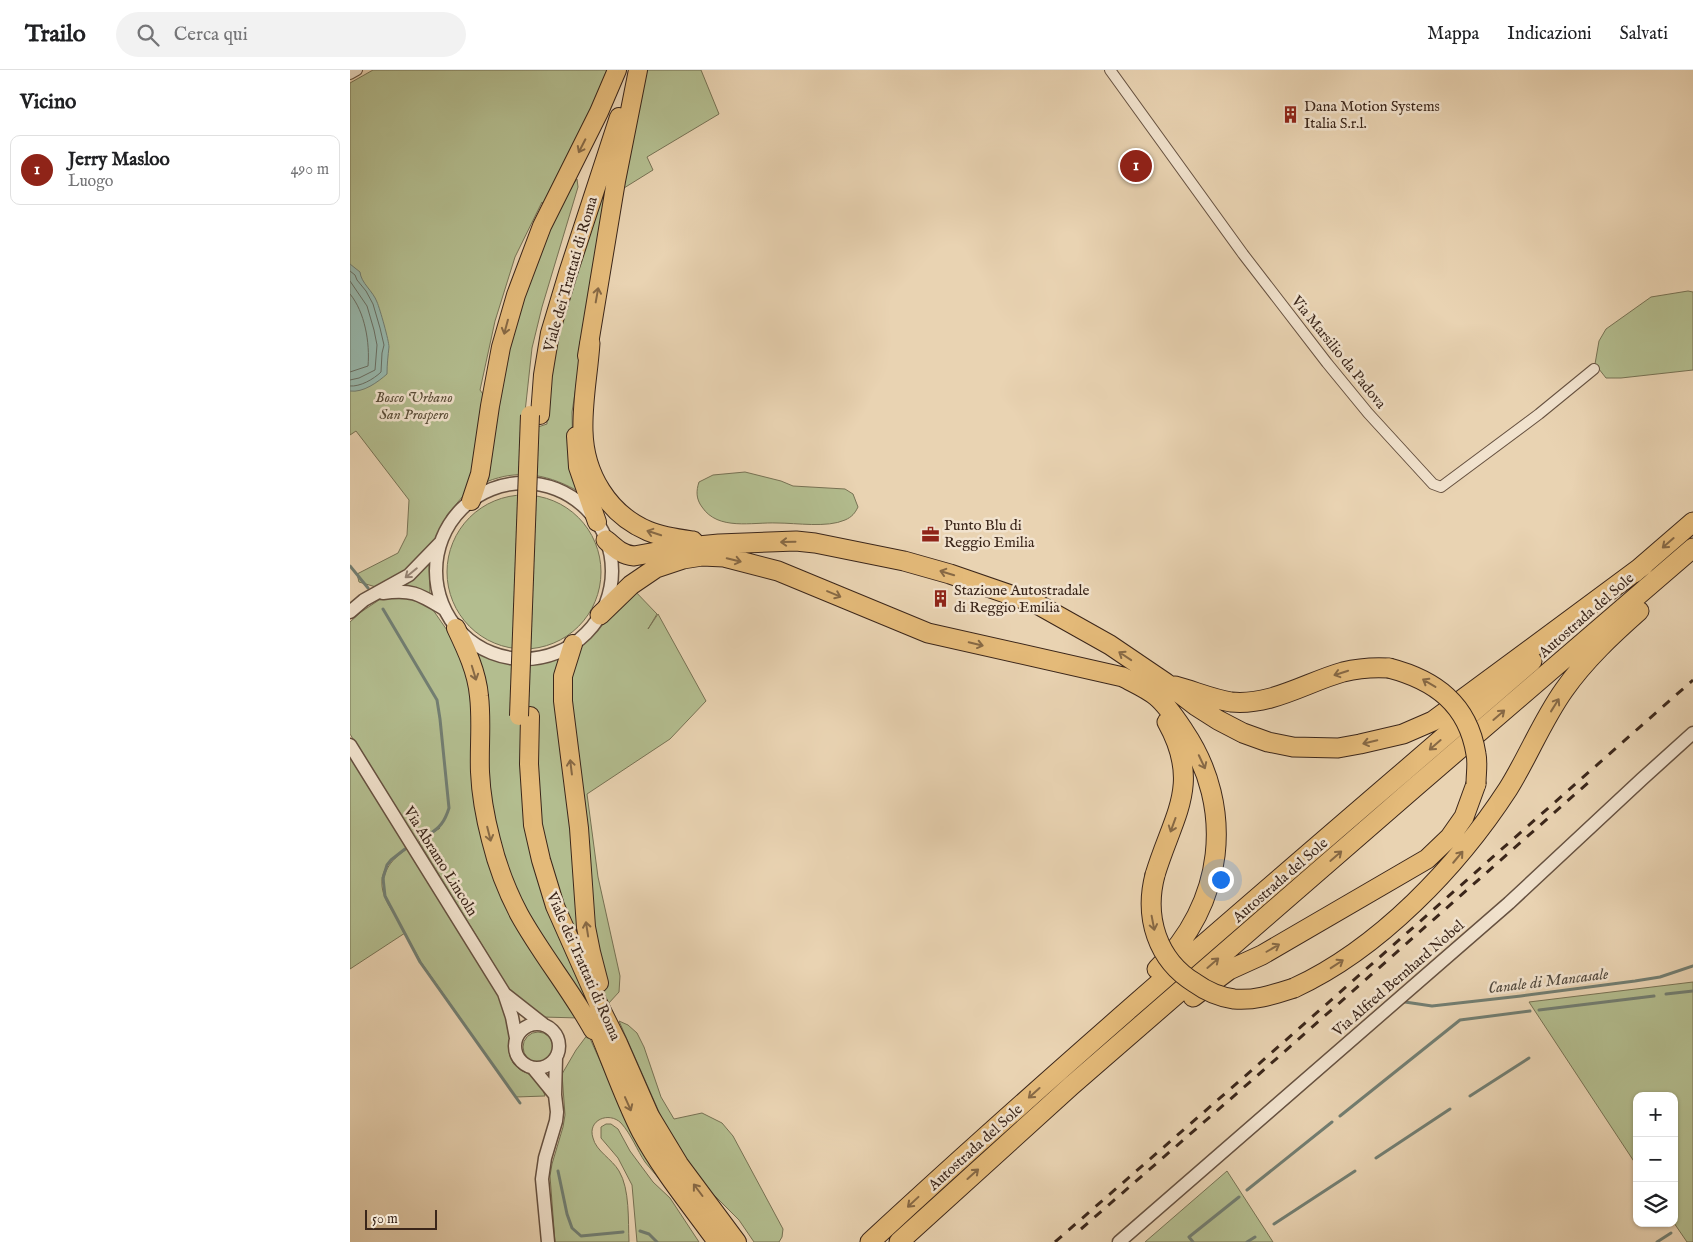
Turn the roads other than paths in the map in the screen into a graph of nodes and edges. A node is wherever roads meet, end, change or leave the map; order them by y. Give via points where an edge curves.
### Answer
1 (357, 70) edge
2 (617, 70) edge
3 (622, 70) edge
4 (637, 70) edge
5 (1110, 70) edge
6 (350, 74) edge
7 (590, 343) junction
8 (1594, 368) dead end
9 (535, 415) junction
10 (471, 501) junction
11 (598, 522) junction
12 (1693, 522) edge
13 (606, 540) junction
14 (440, 543) junction
15 (719, 544) junction
16 (1693, 548) edge
17 (1693, 560) edge
18 (1644, 564) junction
19 (375, 594) junction
20 (444, 609) junction
21 (350, 612) edge
22 (600, 615) junction
23 (456, 628) junction
24 (573, 644) junction
25 (1123, 677) junction
26 (1166, 683) junction
27 (524, 716) junction
28 (1693, 733) edge
29 (350, 745) edge
30 (504, 993) junction
31 (543, 1024) junction
32 (516, 1038) junction
33 (618, 1043) junction
34 (556, 1057) junction
35 (609, 1059) junction
36 (1071, 1061) junction
37 (533, 1068) junction
38 (1071, 1086) junction
39 (555, 1095) junction
40 (724, 1238) edge
41 (548, 1242) edge
42 (870, 1242) edge
43 (899, 1242) edge
44 (1119, 1242) edge

1 - 6 street
2 -> 10 highway via 542,226 516,295 501,347 480,474
3 - 9 highway, Viale dei Trattati di Roma via 542,321 533,371
7 -> 4 highway
4 - 9 highway, Viale dei Trattati di Roma via 550,333
5 - 8 street, Via Marsilio da Padova via 1243,254 1327,363 1432,484 1441,486 1539,414
7 - 11 highway via 577,414 576,439 580,473
15 -> 7 highway via 650,532 630,522 602,494 589,470 583,438
9 - 27 highway, Viale dei Trattati di Roma
10 - 11 street via 503,485 539,484 572,497
10 - 14 street via 450,524
11 - 13 street
12 -> 18 highway, Autostrada del Sole
13 - 15 highway via 621,552 634,556
13 - 22 street via 612,578
14 -> 19 street via 409,575
14 - 20 street via 436,576
26 -> 15 highway via 1110,645 1037,604 950,574 815,542
38 -> 16 highway, Autostrada del Sole
25 -> 17 highway, bridge via 1157,707 1173,734 1183,761 1181,802 1151,891 1150,906 1158,942 1166,957 1187,978 1210,992 1234,998 1263,997 1294,988 1342,961 1420,898 1470,843 1508,787 1564,690 1603,644
18 -> 26 highway via 1433,721 1403,734 1338,748 1293,747 1268,742 1218,720
18 -> 36 highway, Autostrada del Sole
19 - 20 street via 412,592
19 - 21 street
20 - 23 street
22 - 24 street via 588,632
22 -> 25 highway via 631,585 656,568 683,559 724,557 778,571 928,633
23 - 24 street via 485,650 511,658 548,656
23 -> 35 highway via 465,646 479,695 482,799 503,877 527,928
33 -> 24 highway via 591,952 583,900 563,701 563,676
25 -> 36 highway via 1157,696 1195,746 1212,790 1217,845 1204,901 1178,947 1121,1002
38 -> 26 highway, bridge via 1229,970 1262,955 1427,859 1450,838 1464,817 1476,784 1476,754 1469,728 1452,701 1423,679 1389,668 1374,667 1351,670 1279,695 1232,702
27 - 33 highway, Viale dei Trattati di Roma via 532,813 539,854 555,906
27 - 35 highway, Viale dei Trattati di Roma via 519,789 526,843 547,914
28 - 44 street, Via Alfred Bernhard Nobel via 1509,903
29 - 30 street, Via Abramo Lincoln
30 - 31 street, Via Abramo Lincoln
30 - 32 street, Via Abramo Lincoln
31 - 32 street via 527,1026
31 - 34 street, Via Abramo Lincoln via 553,1030 558,1040
32 - 37 street, Via Abramo Lincoln via 517,1057
40 -> 33 highway, Viale dei Trattati di Roma via 650,1116
34 - 37 street via 546,1066
34 - 39 street, Via Abramo Lincoln
35 -> 40 highway, Viale dei Trattati di Roma via 641,1132 682,1195
36 -> 42 highway, Autostrada del Sole
37 - 39 street, Via Abramo Lincoln
43 -> 38 highway, Autostrada del Sole
39 - 41 street, Via Abramo Lincoln via 556,1121 544,1158 542,1180

